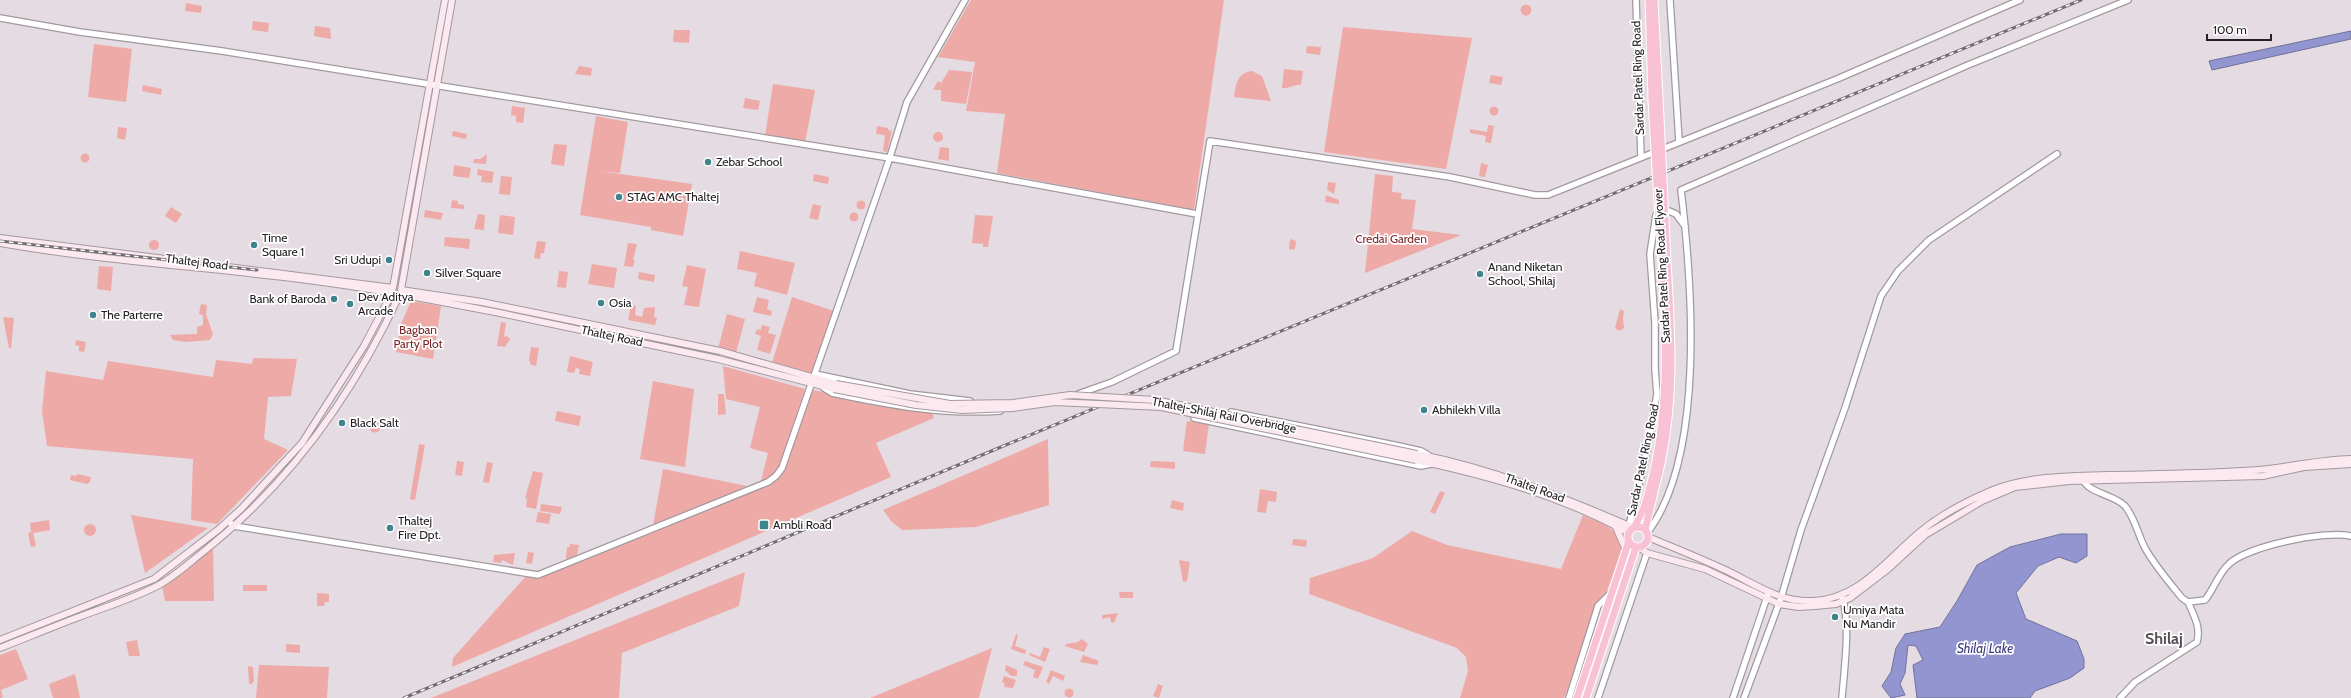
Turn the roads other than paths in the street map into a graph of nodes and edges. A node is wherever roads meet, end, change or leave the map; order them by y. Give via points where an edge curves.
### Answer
1 (445, 0) edge
2 (452, 0) edge
3 (966, 0) edge
4 (1636, 0) edge
5 (1649, 0) edge
6 (1654, 0) edge
7 (1670, 0) edge
8 (2020, 0) edge
9 (2128, 0) edge
10 (0, 18) edge
11 (428, 84) junction
12 (436, 86) junction
13 (1679, 141) junction
14 (2057, 154) dead end
15 (1642, 157) junction
16 (890, 158) junction
17 (1197, 214) junction
18 (1685, 226) junction
19 (0, 238) edge
20 (0, 243) edge
21 (309, 279) junction
22 (393, 290) junction
23 (400, 292) junction
24 (814, 379) junction
25 (823, 383) junction
26 (1070, 396) junction
27 (1229, 413) junction
28 (1229, 425) junction
29 (2351, 459) edge
30 (1432, 461) junction
31 (2351, 464) edge
32 (2082, 478) junction
33 (1652, 488) junction
34 (228, 521) junction
35 (1615, 525) junction
36 (234, 526) junction
37 (1631, 529) junction
38 (1647, 533) junction
39 (2351, 536) edge
40 (1629, 541) junction
41 (1638, 547) junction
42 (1626, 551) junction
43 (1647, 553) junction
44 (1614, 591) junction
45 (1768, 595) junction
46 (1781, 598) junction
47 (1842, 598) junction
48 (2188, 602) junction
49 (1779, 604) junction
50 (0, 640) edge
51 (0, 648) edge
52 (1569, 698) edge
53 (1577, 698) edge
54 (1586, 698) edge
55 (1598, 698) edge
56 (1733, 698) edge
57 (1744, 698) edge
58 (1842, 698) edge
59 (2120, 698) edge

1 - 11 main road
2 - 12 main road
3 - 16 street via 907,102
4 - 15 street, Sardar Patel Ring Road
5 - 33 highway, Sardar Patel Ring Road Flyover, bridge via 1666,350 1663,427
6 - 33 highway, Sardar Patel Ring Road Flyover, bridge via 1672,350 1666,442
7 - 13 street
8 - 13 street via 1838,79
9 - 18 street, Sardar Patel Ring Road via 1955,71 1681,190
10 - 11 street
11 - 12 street
11 - 22 main road
12 - 16 street
12 - 23 main road
13 - 15 street
14 - 46 street via 1929,240 1898,271 1881,296 1845,408 1801,530
15 - 17 street via 1548,195 1535,195 1450,177 1210,141
16 - 17 street
16 - 24 street
17 - 26 street via 1176,351 1112,382
18 - 37 street, Sardar Patel Ring Road via 1676,214 1669,211 1656,215 1653,227 1650,254 1657,394
18 - 38 street, Sardar Patel Ring Road via 1691,348 1684,430 1669,493 1658,518
19 - 21 main road, Thaltej Road
20 - 21 main road, Thaltej Road
21 - 22 main road, Thaltej Road
22 - 23 main road, Thaltej Road via 396,296
22 - 34 main road via 364,346 302,443
23 - 24 main road, Thaltej Road
23 - 36 main road via 366,359 310,445
24 - 25 main road, Thaltej Road
24 - 26 street via 945,399 992,402
24 - 36 street via 782,468 768,482 545,574 527,574
25 - 26 street via 832,393 945,412 1013,411 1061,403
25 - 30 main road, Thaltej-Shilaj Rail Overbridge, bridge via 961,404 1013,403 1070,395 1155,400
27 - 28 street
27 - 28 street via 1196,406 1192,414 1194,418
27 - 30 street via 1421,451
28 - 30 street via 1421,466
29 - 32 main road via 2309,461 2262,470
30 - 35 main road via 1519,486
30 - 37 main road, Thaltej Road via 1521,481 1604,514
31 - 32 main road via 2304,467 2262,476
32 - 47 main road via 2015,487 1982,501 1925,535 1888,569 1850,598
32 - 48 street via 2094,489 2114,498 2124,506 2151,558 2182,598
33 - 37 highway, Sardar Patel Ring Road Flyover
33 - 38 highway, Sardar Patel Ring Road Flyover
34 - 36 street
34 - 50 main road via 154,579
35 - 37 main road
35 - 42 main road via 1622,536
36 - 51 main road via 158,586
37 - 38 highway via 1640,527
37 - 40 highway
38 - 41 highway via 1645,544
38 - 45 main road via 1724,569
39 - 48 street via 2327,534 2305,538 2237,558 2222,572 2205,600
40 - 41 highway
40 - 42 highway
41 - 43 main road
41 - 54 highway
42 - 44 highway
43 - 45 main road via 1705,569
43 - 55 street
44 - 52 street via 1598,606
44 - 53 highway
45 - 46 main road
45 - 49 main road
45 - 56 street
46 - 47 main road via 1801,602
46 - 49 street
47 - 49 main road via 1807,607
47 - 58 street via 1847,640
48 - 59 street via 2200,633 2197,642 2135,682
49 - 57 street

